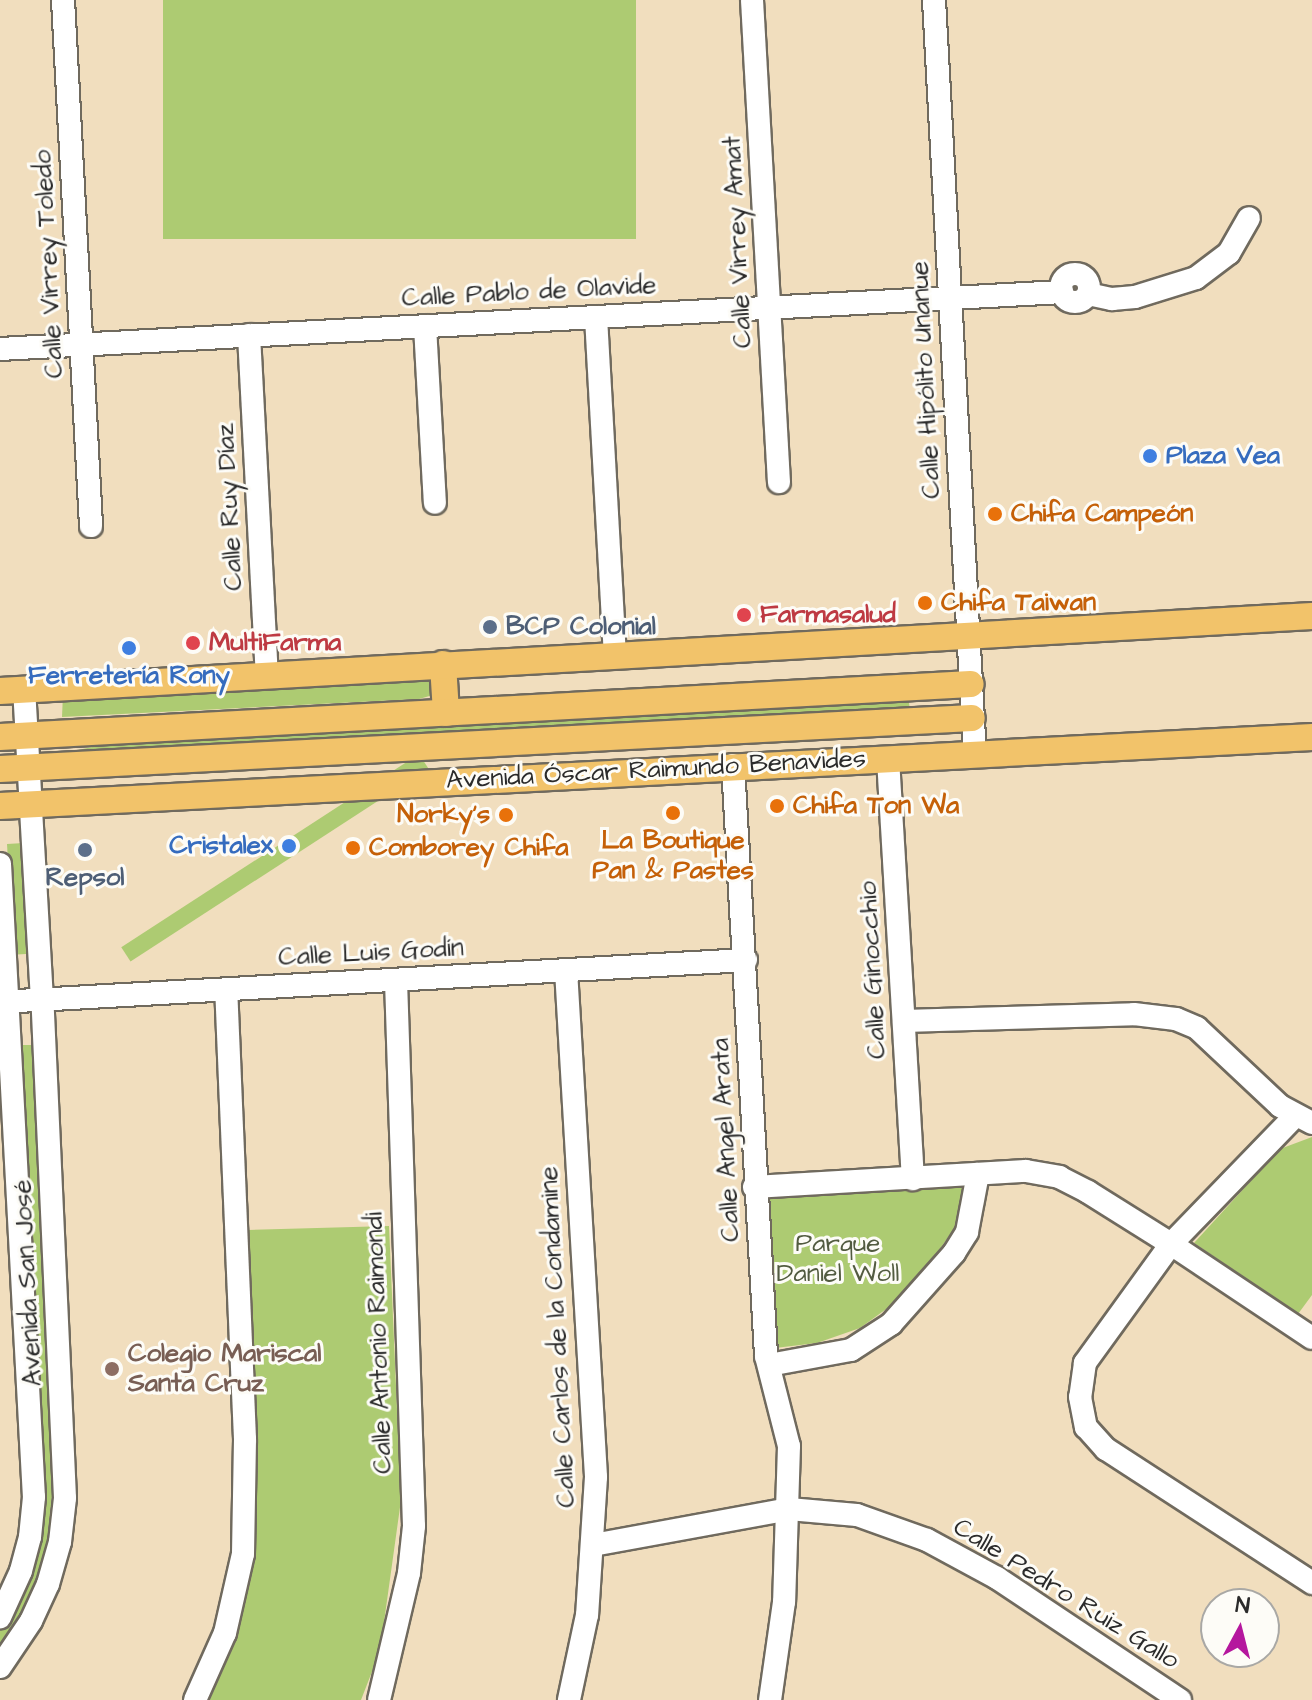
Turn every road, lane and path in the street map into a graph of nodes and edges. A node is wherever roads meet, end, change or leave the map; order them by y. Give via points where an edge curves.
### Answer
1 (63, 0) edge
2 (752, 0) edge
3 (934, 0) edge
4 (1249, 218) dead end
5 (950, 298) junction
6 (769, 307) junction
7 (596, 317) junction
8 (425, 326) junction
9 (249, 335) junction
10 (81, 344) junction
11 (0, 349) edge
12 (779, 482) dead end
13 (435, 503) dead end
14 (91, 526) dead end
15 (1312, 616) edge
16 (968, 634) junction
17 (615, 654) junction
18 (443, 664) junction
19 (267, 675) junction
20 (971, 684) junction
21 (12, 690) edge
22 (446, 713) junction
23 (972, 718) junction
24 (628, 734) junction
25 (13, 736) edge
26 (1312, 737) edge
27 (452, 743) junction
28 (975, 756) junction
29 (888, 759) junction
30 (733, 765) junction
31 (28, 767) junction
32 (0, 769) edge
33 (631, 770) junction
34 (453, 779) junction
35 (31, 804) junction
36 (0, 806) edge
37 (0, 864) edge
38 (746, 960) junction
39 (566, 970) junction
40 (396, 980) junction
41 (226, 989) junction
42 (42, 1000) junction
43 (4, 1002) edge
44 (904, 1021) junction
45 (1303, 1120) edge
46 (978, 1174) junction
47 (913, 1179) junction
48 (754, 1187) junction
49 (1171, 1244) junction
50 (1312, 1338) edge
51 (769, 1365) junction
52 (789, 1509) junction
53 (593, 1545) junction
54 (1312, 1583) edge
55 (0, 1617) edge
56 (0, 1667) edge
57 (195, 1700) edge
58 (379, 1700) edge
59 (569, 1700) edge
60 (770, 1700) edge
61 (1180, 1700) edge

1 - 10 street, Calle Virrey Toledo
2 - 6 street, Calle Virrey Amat
3 - 5 street, Calle Hipólito Unanue
4 - 5 street, Calle Pablo de Olavide via 1229,253 1196,278 1135,297 1088,294 1087,280 1074,273 1065,278 1062,292
5 - 6 street, Calle Pablo de Olavide
5 - 16 street, Calle Hipólito Unanue
6 - 7 street, Calle Pablo de Olavide
6 - 12 street, Calle Virrey Amat
7 - 8 street, Calle Pablo de Olavide
7 - 17 street
8 - 9 street, Calle Pablo de Olavide
8 - 13 street
9 - 10 street, Calle Pablo de Olavide
9 - 19 street, Calle Ruy Díaz
10 - 11 street, Calle Pablo de Olavide
10 - 14 street, Calle Virrey Toledo
15 - 16 main road
16 - 17 main road
16 - 20 street, Calle Hipólito Unanue
17 - 18 main road
18 - 19 main road
18 - 22 main road
19 - 21 main road
20 - 22 main road
20 - 23 street, Calle Hipólito Unanue
21 - 25 street, Avenida San José
22 - 25 main road
23 - 24 main road, Avenida Óscar Raimundo Benavides
23 - 28 street, Calle Hipólito Unanue
24 - 27 main road, Avenida Óscar Raimundo Benavides
24 - 33 main road
25 - 31 street, Avenida San José
26 - 28 main road, Avenida Óscar Raimundo Benavides
27 - 31 main road, Avenida Óscar Raimundo Benavides
27 - 34 main road
28 - 29 main road, Avenida Óscar Raimundo Benavides
29 - 30 main road, Avenida Óscar Raimundo Benavides
29 - 44 street, Calle Ginocchio
30 - 33 main road, Avenida Óscar Raimundo Benavides
30 - 38 street, Calle Angel Arata
31 - 32 main road, Avenida Óscar Raimundo Benavides
31 - 35 street, Avenida San José
33 - 34 main road, Avenida Óscar Raimundo Benavides
34 - 35 main road, Avenida Óscar Raimundo Benavides
35 - 36 main road, Avenida Óscar Raimundo Benavides
35 - 42 street, Avenida San José
37 - 43 street, Avenida San José
38 - 39 street, Calle Luis Godín
38 - 48 street, Calle Angel Arata
39 - 40 street, Calle Luis Godín
39 - 53 street, Calle Carlos de la Condamine via 596,1477
40 - 41 street, Calle Luis Godín
40 - 58 street, Calle Antonio Raimondi via 414,1526 409,1573
41 - 42 street, Calle Luis Godín
41 - 57 street via 245,1439 243,1554 225,1633
42 - 43 street, Calle Luis Godín
42 - 56 street, Avenida San José via 65,1498 48,1584
43 - 55 street, Avenida San José via 34,1497 27,1548
44 - 45 street via 1134,1014 1176,1019 1197,1028
44 - 47 street, Calle Ginocchio
45 - 49 street
46 - 47 street
46 - 49 street via 1026,1171 1059,1177
46 - 51 street via 967,1232 891,1324 851,1350
47 - 48 street
48 - 51 street, Calle Angel Arata
49 - 50 street
49 - 54 street via 1085,1363 1080,1397 1086,1427 1106,1449
51 - 52 street, Calle Angel Arata via 789,1446
52 - 53 street, Calle Pedro Ruiz Gallo
52 - 60 street, Calle Angel Arata via 784,1602
52 - 61 street, Calle Pedro Ruiz Gallo via 857,1515 927,1540 997,1578
53 - 59 street, Calle Carlos de la Condamine via 587,1615

